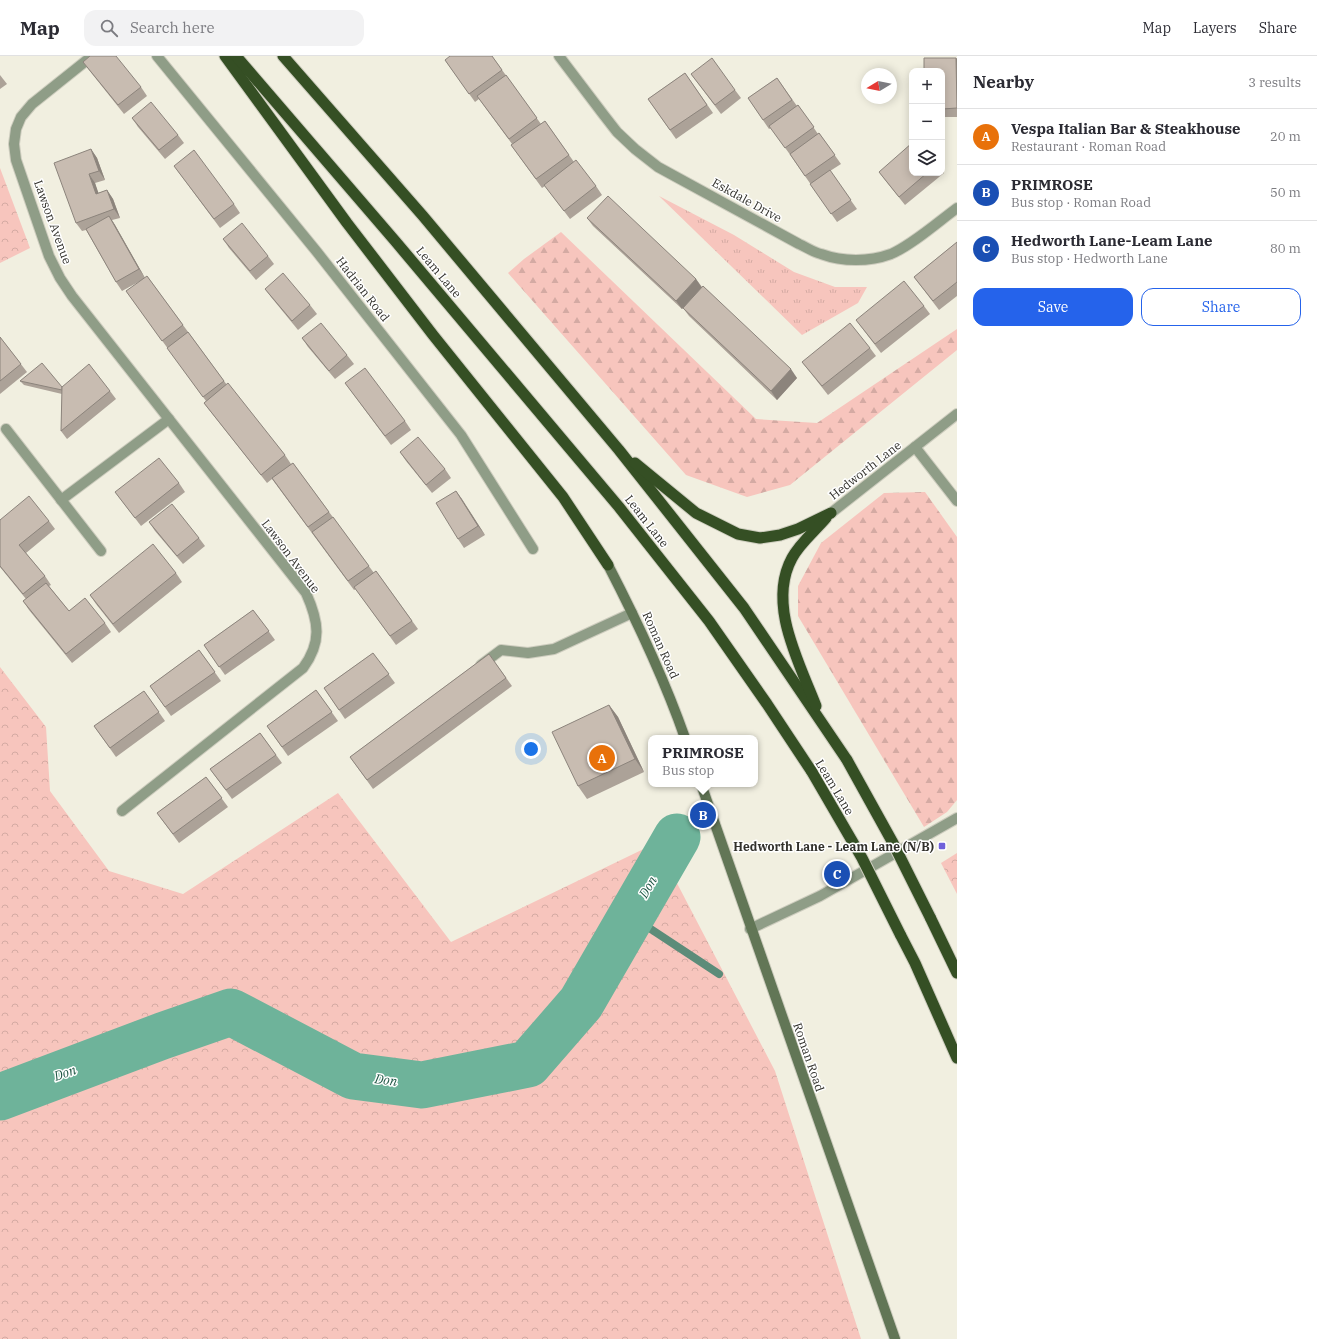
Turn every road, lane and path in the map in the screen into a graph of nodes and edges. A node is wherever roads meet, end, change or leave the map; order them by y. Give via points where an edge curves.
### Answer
1 (92, 56) edge
2 (157, 56) edge
3 (225, 56) edge
4 (236, 56) edge
5 (283, 56) edge
6 (559, 56) edge
7 (957, 208) edge
8 (957, 414) edge
9 (169, 419) junction
10 (6, 429) dead end
11 (915, 447) junction
12 (619, 450) junction
13 (61, 500) junction
14 (957, 500) edge
15 (831, 514) junction
16 (533, 549) dead end
17 (100, 551) dead end
18 (608, 565) joint
19 (632, 613) junction
20 (476, 668) edge
21 (823, 723) junction
22 (684, 735) edge
23 (701, 787) edge
24 (122, 812) dead end
25 (957, 818) edge
26 (750, 929) junction
27 (957, 973) edge
28 (957, 1058) edge
29 (895, 1339) edge

1 - 9 street, Lawson Avenue via 32,104 21,117 14,144 16,160 49,256 60,278
2 - 16 street, Hadrian Road via 317,252 461,435
3 - 18 highway via 347,223 563,497
4 - 28 highway, Leam Lane, bridge via 619,507 709,621 812,772 862,858 915,963
5 - 12 highway, Leam Lane via 423,216
6 - 7 street, Eskdale Drive via 618,132 658,167 798,244 821,254 844,260 868,260 891,254
8 - 11 street, Hedworth Lane
9 - 13 street
9 - 24 street, Lawson Avenue via 306,594 313,610 317,642 312,657 303,668
10 - 13 street
11 - 14 street, Hedworth Lane
11 - 15 street, Hedworth Lane
12 - 15 highway via 696,513 738,534 760,538 780,535
12 - 21 highway, Leam Lane via 744,608
13 - 17 street
15 - 21 highway via 793,557 786,573 784,593 787,630
18 - 19 main road, Roman Road
19 - 20 street via 554,650 528,653 501,650
19 - 22 main road, Roman Road
21 - 27 highway, Leam Lane, bridge via 847,760 893,843
23 - 26 main road, Roman Road
25 - 26 street via 820,896
26 - 29 main road, Roman Road

